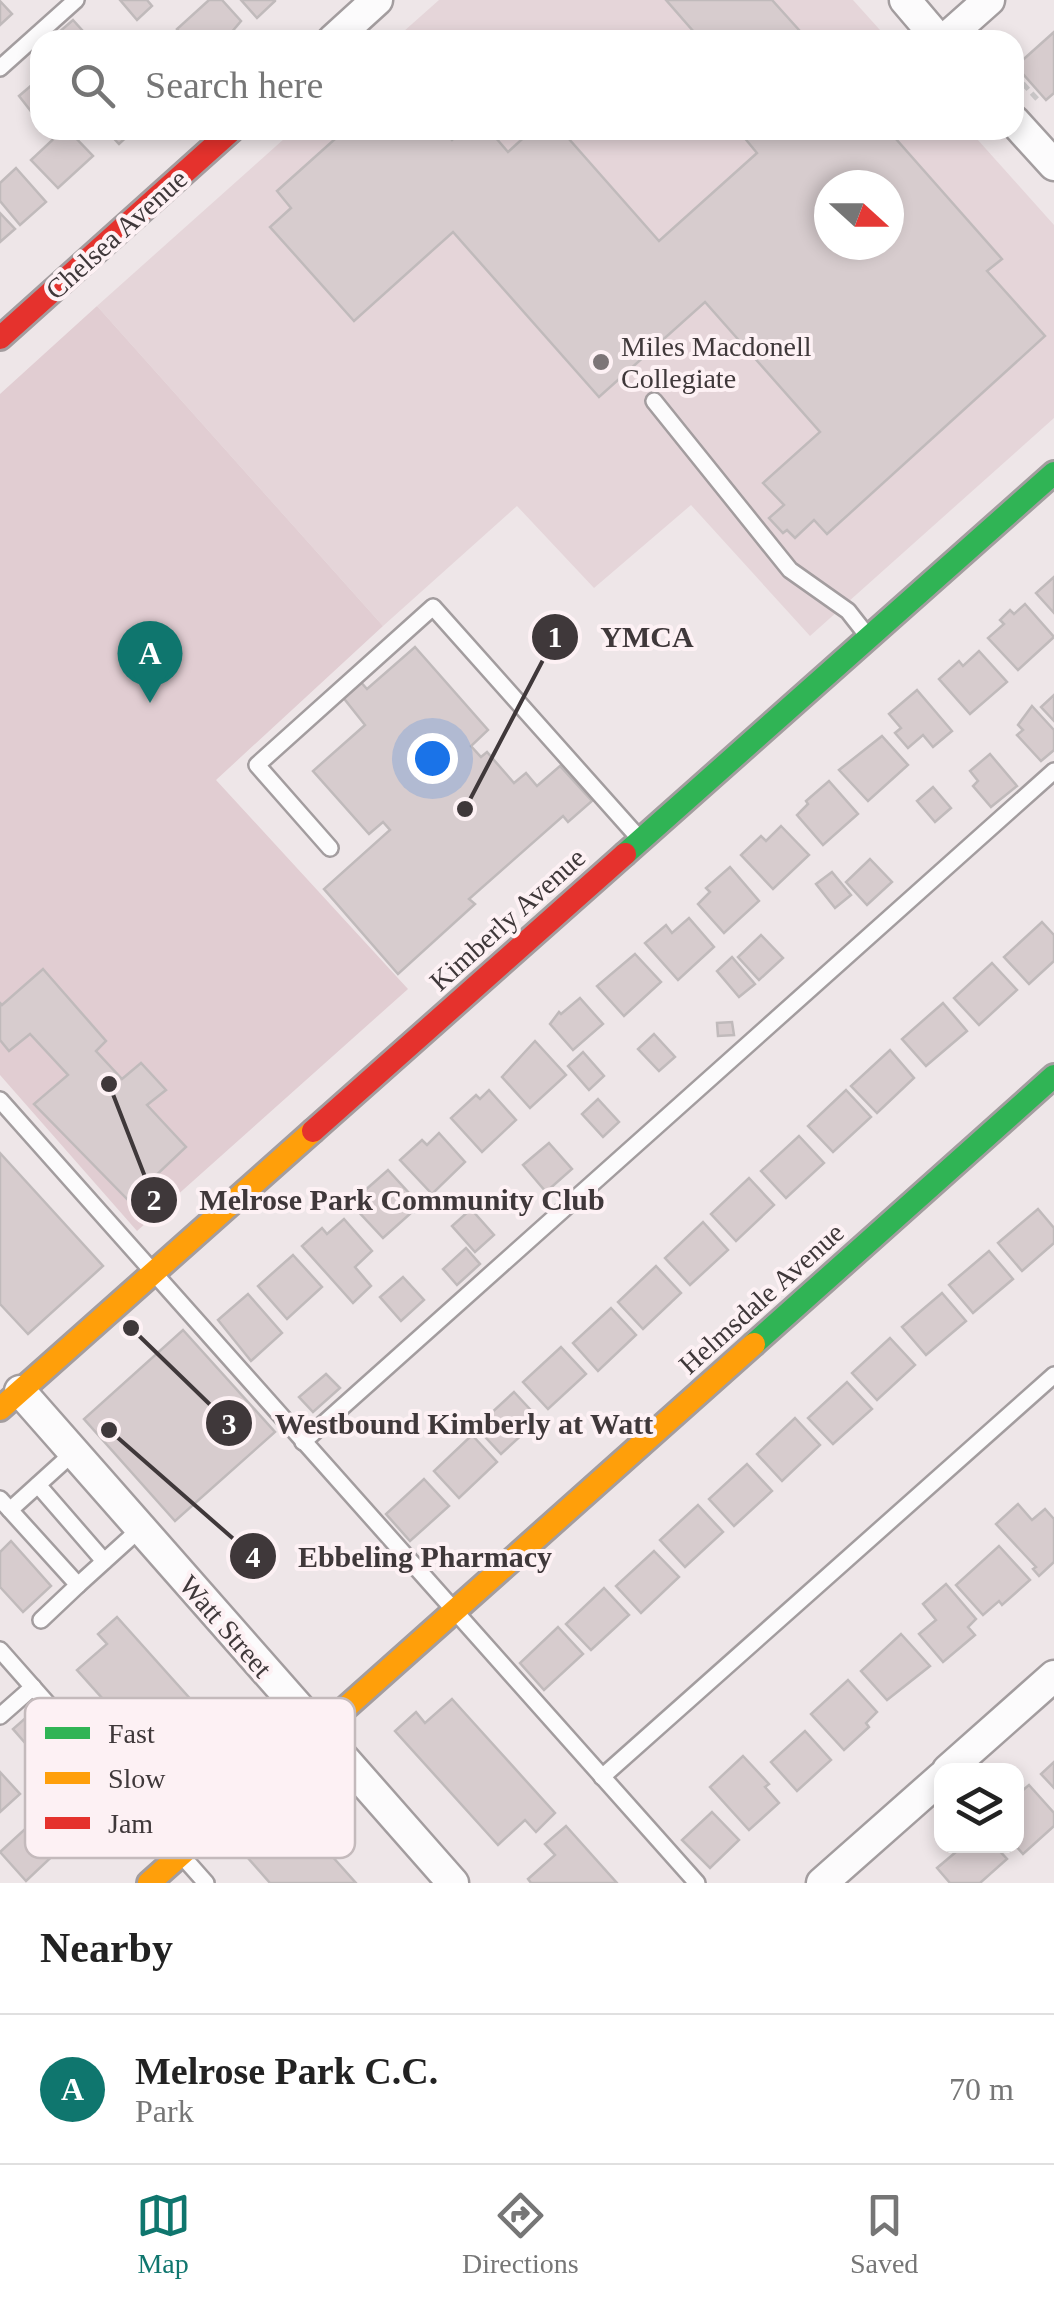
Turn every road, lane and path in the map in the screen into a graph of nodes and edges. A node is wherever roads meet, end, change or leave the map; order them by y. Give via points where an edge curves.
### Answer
1 (76, 0) edge
2 (378, 0) edge
3 (905, 0) edge
4 (989, 0) edge
5 (42, 30) edge
6 (344, 30) edge
7 (933, 30) edge
8 (954, 30) edge
9 (30, 41) edge
10 (0, 68) edge
11 (1024, 132) edge
12 (221, 140) edge
13 (1054, 165) edge
14 (0, 338) edge
15 (654, 401) dead end
16 (1054, 473) edge
17 (869, 637) junction
18 (1054, 772) edge
19 (641, 840) junction
20 (330, 848) dead end
21 (1054, 1076) edge
22 (0, 1100) edge
23 (154, 1273) junction
24 (1054, 1375) edge
25 (7, 1390) edge
26 (303, 1442) junction
27 (74, 1452) junction
28 (38, 1485) junction
29 (5, 1504) edge
30 (140, 1528) junction
31 (104, 1562) junction
32 (78, 1585) junction
33 (456, 1611) junction
34 (41, 1620) dead end
35 (0, 1650) edge
36 (1054, 1676) edge
37 (33, 1687) junction
38 (43, 1698) edge
39 (290, 1698) edge
40 (355, 1701) edge
41 (0, 1716) edge
42 (956, 1763) edge
43 (355, 1772) edge
44 (602, 1777) junction
45 (934, 1783) edge
46 (177, 1858) edge
47 (184, 1858) edge
48 (149, 1883) edge
49 (206, 1883) edge
50 (453, 1883) edge
51 (696, 1883) edge
52 (822, 1883) edge

1 - 5 lane
2 - 6 street
3 - 7 street
4 - 8 street
9 - 10 lane
11 - 13 street
12 - 14 street, Chelsea Avenue
15 - 17 lane via 790,570 848,610
16 - 17 street, Kimberly Avenue
17 - 19 street, Kimberly Avenue
18 - 26 lane
19 - 20 lane via 433,607 257,765
19 - 23 street, Kimberly Avenue
21 - 33 street, Helmsdale Avenue
22 - 23 lane
23 - 25 street, Kimberly Avenue
23 - 26 lane
24 - 44 lane
25 - 27 street, Watt Street
26 - 33 lane
27 - 28 lane
27 - 30 street, Watt Street
28 - 29 lane
28 - 31 lane
29 - 32 lane
30 - 31 lane
30 - 39 street, Watt Street
31 - 32 lane
32 - 34 lane
33 - 40 street, Helmsdale Avenue
33 - 44 lane
35 - 37 lane
36 - 42 street
37 - 38 lane
37 - 41 lane
43 - 50 street, Watt Street
44 - 51 lane
45 - 52 street
46 - 48 street, Helmsdale Avenue
47 - 49 lane

